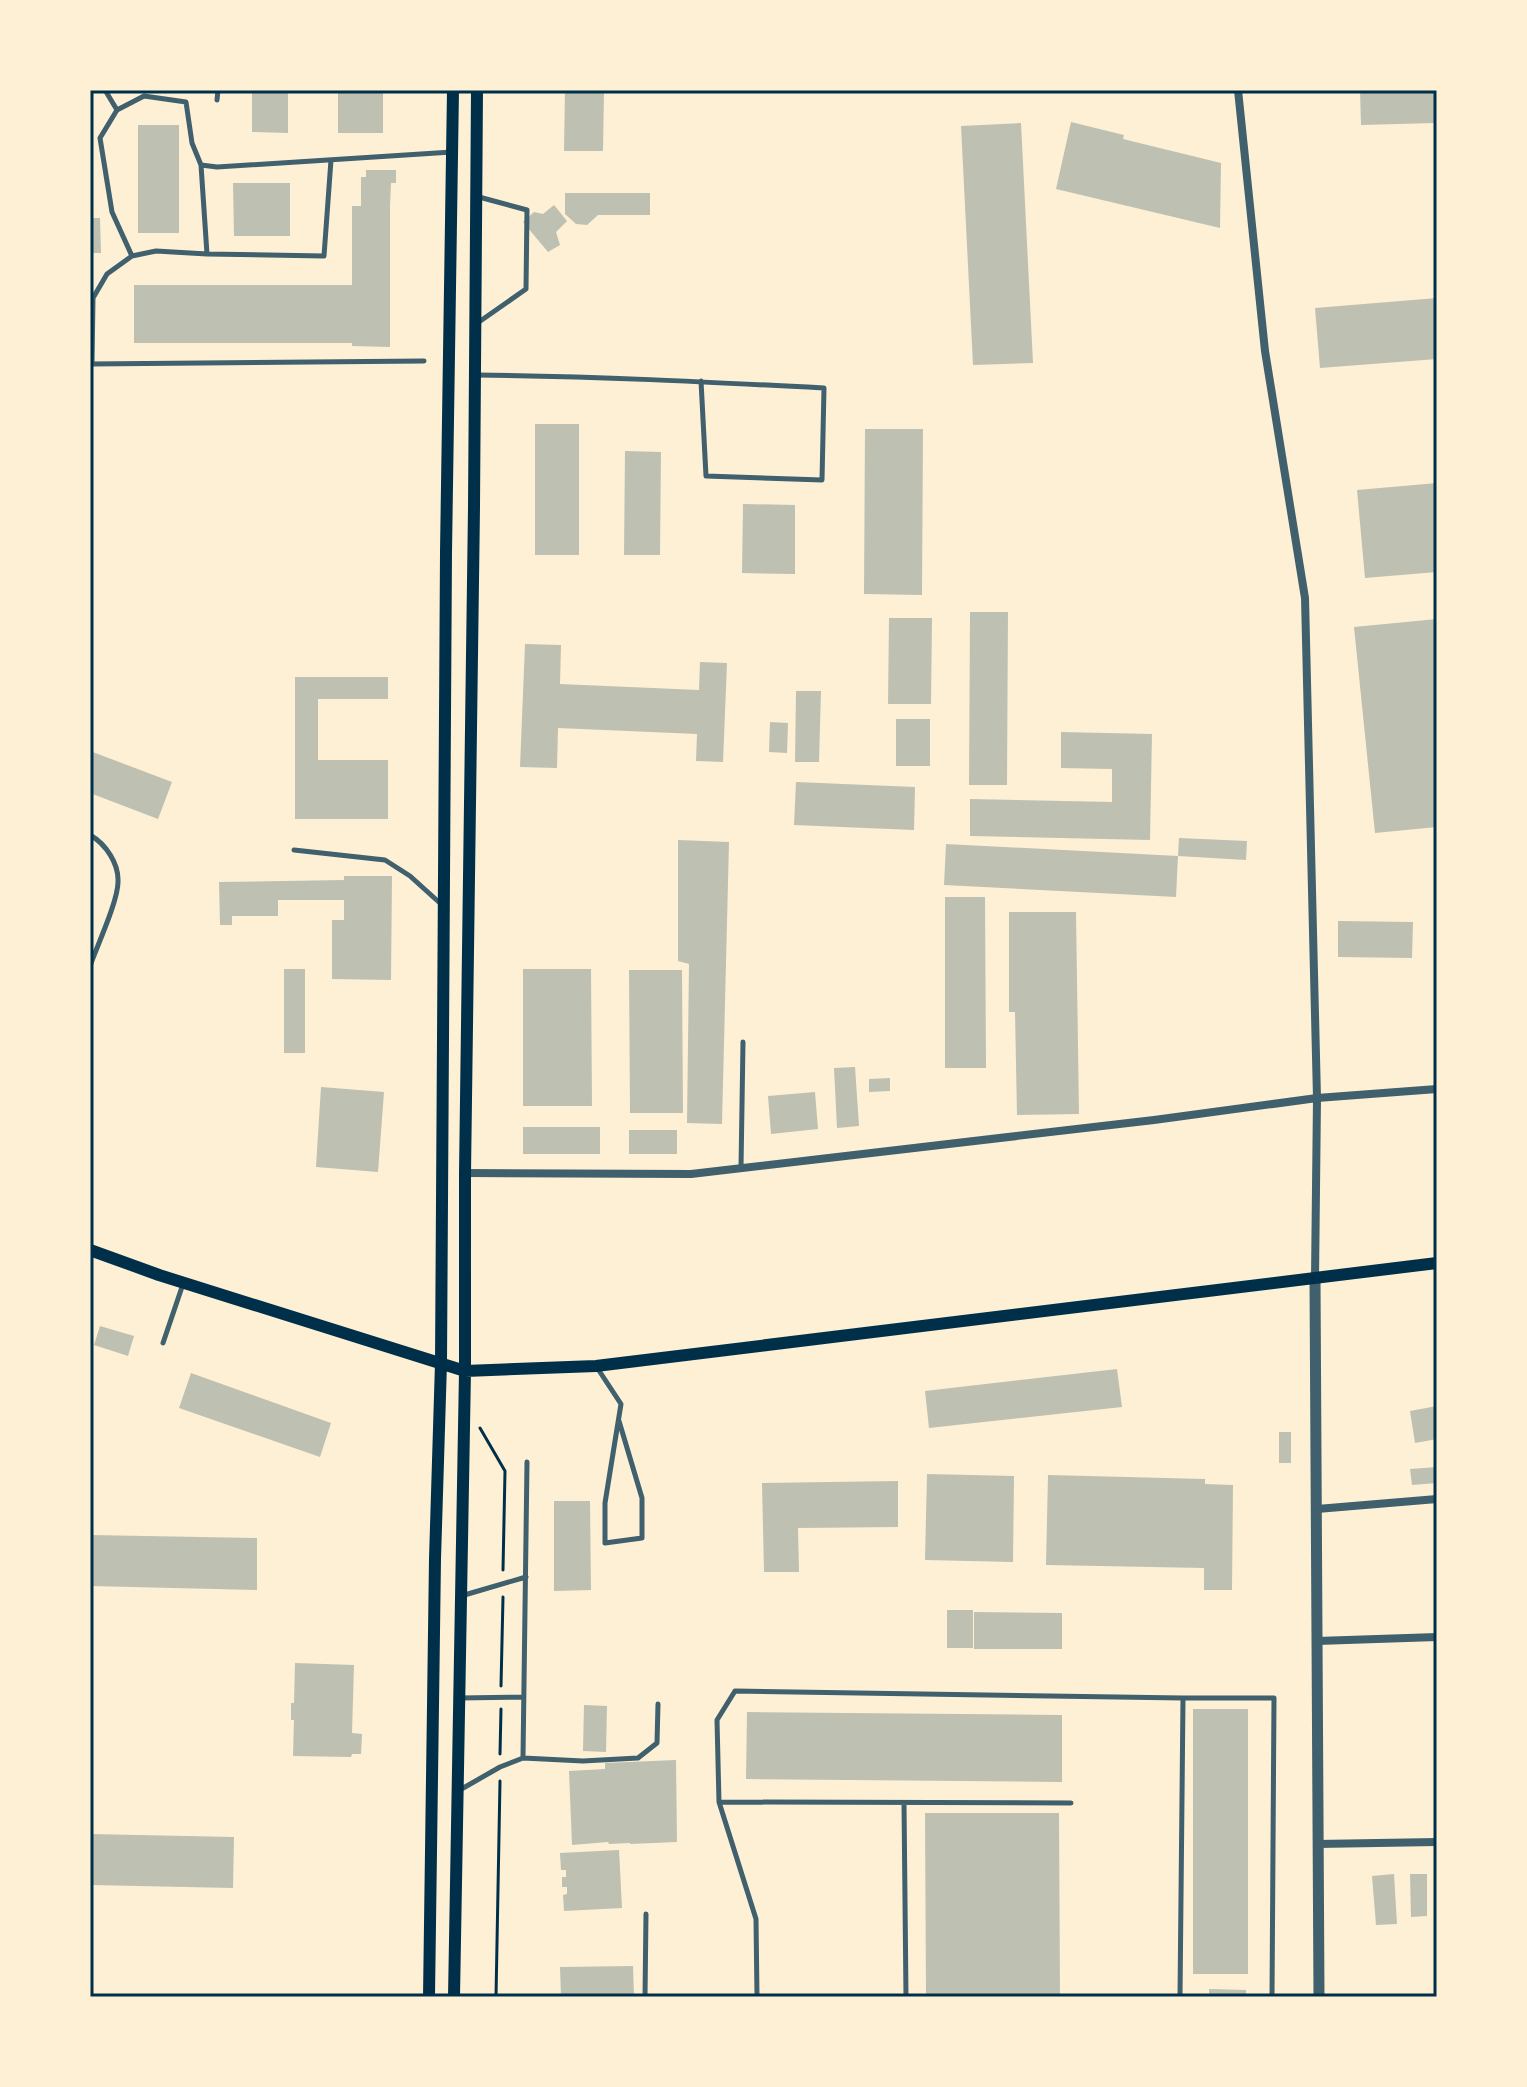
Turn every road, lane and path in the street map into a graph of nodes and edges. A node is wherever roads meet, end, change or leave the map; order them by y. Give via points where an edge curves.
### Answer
1 (105, 90) edge
2 (218, 90) edge
3 (453, 90) edge
4 (477, 90) edge
5 (1238, 90) edge
6 (217, 100) dead end
7 (117, 110) junction
8 (453, 152) junction
9 (331, 160) junction
10 (201, 165) junction
11 (476, 196) junction
12 (207, 254) junction
13 (132, 256) junction
14 (92, 298) edge
15 (475, 325) junction
16 (424, 361) dead end
17 (91, 364) edge
18 (475, 375) junction
19 (701, 381) junction
20 (90, 835) edge
21 (294, 850) dead end
22 (443, 906) junction
23 (90, 966) edge
24 (743, 1042) dead end
25 (1437, 1089) edge
26 (1317, 1098) junction
27 (741, 1168) junction
28 (465, 1173) junction
29 (90, 1250) edge
30 (1437, 1263) edge
31 (1315, 1279) junction
32 (184, 1283) junction
33 (163, 1343) dead end
34 (441, 1363) junction
35 (596, 1366) junction
36 (465, 1371) junction
37 (619, 1421) junction
38 (527, 1462) dead end
39 (1437, 1499) edge
40 (1317, 1509) junction
41 (526, 1577) junction
42 (460, 1596) junction
43 (1437, 1637) edge
44 (1317, 1641) junction
45 (524, 1697) junction
46 (458, 1698) junction
47 (1183, 1698) junction
48 (658, 1704) dead end
49 (523, 1758) junction
50 (457, 1791) junction
51 (719, 1802) junction
52 (904, 1803) junction
53 (1071, 1803) dead end
54 (1437, 1842) edge
55 (1317, 1844) junction
56 (646, 1914) dead end
57 (429, 1997) edge
58 (454, 1997) edge
59 (645, 1997) edge
60 (757, 1997) edge
61 (906, 1997) edge
62 (1180, 1997) edge
63 (1272, 1997) edge
64 (1319, 1997) edge

1 - 7 lane
2 - 6 lane
3 - 8 main road
4 - 11 main road
5 - 26 street via 1265,351 1305,598
7 - 10 lane via 144,96 186,102
7 - 13 lane via 100,138 112,212
8 - 9 lane
8 - 22 main road
9 - 10 lane
9 - 12 lane via 324,256
10 - 12 lane
11 - 15 main road
11 - 15 lane via 527,210 526,289
12 - 13 lane via 156,251
13 - 14 lane via 107,274
14 - 17 lane
15 - 18 main road
16 - 17 lane
18 - 19 lane
18 - 28 main road
19 - 19 lane via 824,388 822,480 706,476
20 - 23 lane via 114,861 118,880
21 - 22 lane via 385,860
22 - 34 main road
24 - 27 lane
25 - 26 street
26 - 27 street
26 - 31 street
27 - 28 street via 691,1174
28 - 36 main road
29 - 32 main road
30 - 31 main road
31 - 35 main road
31 - 40 street
32 - 33 lane
32 - 34 main road
34 - 36 main road
34 - 57 main road
35 - 36 main road
35 - 37 lane via 621,1404
36 - 42 main road
37 - 37 lane via 642,1498 642,1538 605,1543 605,1503
38 - 41 lane
39 - 40 street
40 - 44 street
41 - 42 lane
41 - 45 lane
42 - 46 main road
43 - 44 street
44 - 55 street
45 - 46 lane
45 - 49 lane
46 - 50 main road
47 - 51 lane via 735,1691 717,1720
47 - 62 lane
47 - 63 lane via 1274,1698
48 - 49 lane via 657,1743 638,1758
49 - 50 lane
50 - 58 main road
51 - 52 lane
51 - 60 lane via 756,1919
52 - 53 lane
52 - 61 lane
54 - 55 street
55 - 64 street
56 - 59 lane

